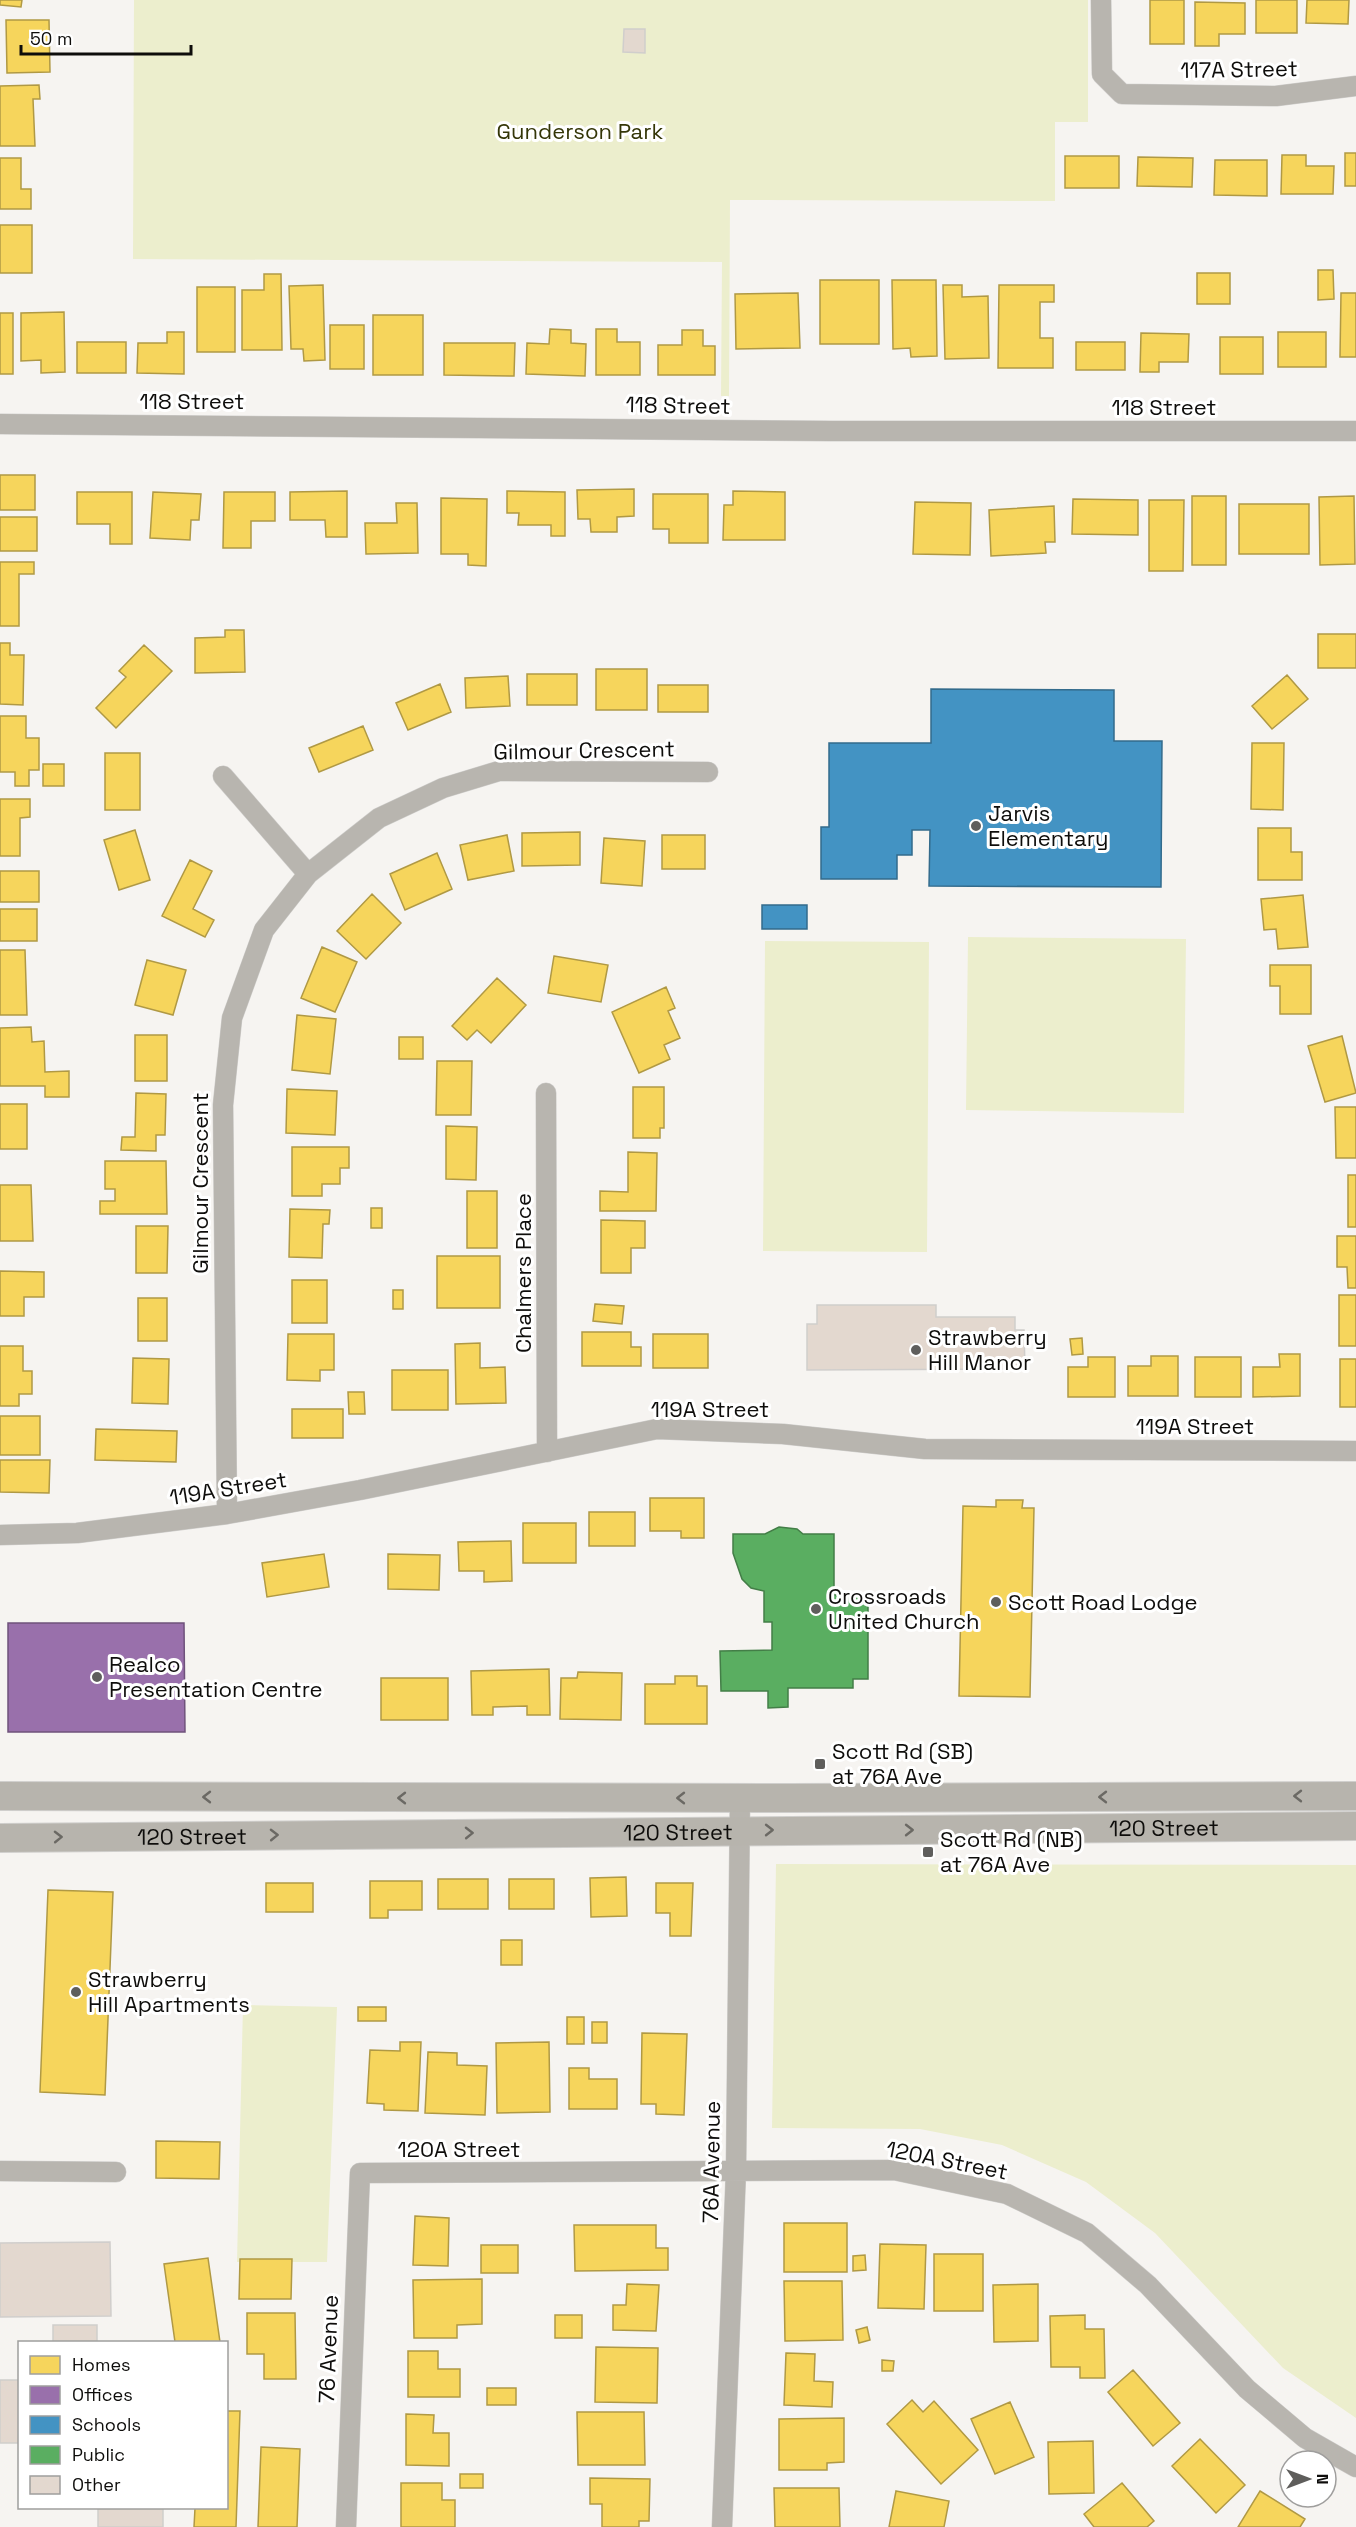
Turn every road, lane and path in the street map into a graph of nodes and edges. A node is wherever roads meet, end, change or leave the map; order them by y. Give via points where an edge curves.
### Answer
1 (1101, 0) edge
2 (1356, 86) edge
3 (0, 424) edge
4 (1356, 431) edge
5 (708, 772) dead end
6 (224, 776) dead end
7 (308, 874) junction
8 (546, 1093) dead end
9 (1356, 1451) edge
10 (547, 1452) junction
11 (227, 1514) junction
12 (0, 1535) edge
13 (0, 1796) edge
14 (1356, 1796) edge
15 (740, 1798) junction
16 (1356, 1827) edge
17 (740, 1830) junction
18 (0, 1838) edge
19 (736, 2170) junction
20 (0, 2171) edge
21 (116, 2172) dead end
22 (360, 2173) joint
23 (1356, 2467) edge
24 (346, 2527) edge
25 (722, 2527) edge

1 - 2 street, 117A Street via 1102,74 1122,94 1276,96
3 - 4 street, 118 Street
5 - 7 street, Gilmour Crescent via 499,771 443,788 379,818
6 - 7 street
7 - 11 street, Gilmour Crescent via 264,930 232,1018 223,1105
8 - 10 street, Chalmers Place
9 - 10 street, 119A Street via 925,1449 783,1434 657,1429
10 - 11 street, 119A Street
11 - 12 street, 119A Street via 77,1533
15 -> 13 main road, 120 Street
14 -> 15 main road, 120 Street
15 - 17 street, 76A Avenue
17 -> 16 main road, 120 Street
18 -> 17 main road, 120 Street
17 - 19 street, 76A Avenue
19 - 22 street, 120A Street
19 - 23 street, 120A Street via 894,2170 1017,2198 1087,2233 1148,2285 1247,2390 1305,2438
19 - 25 street, 76A Avenue
20 - 21 street
22 - 24 street, 76 Avenue

